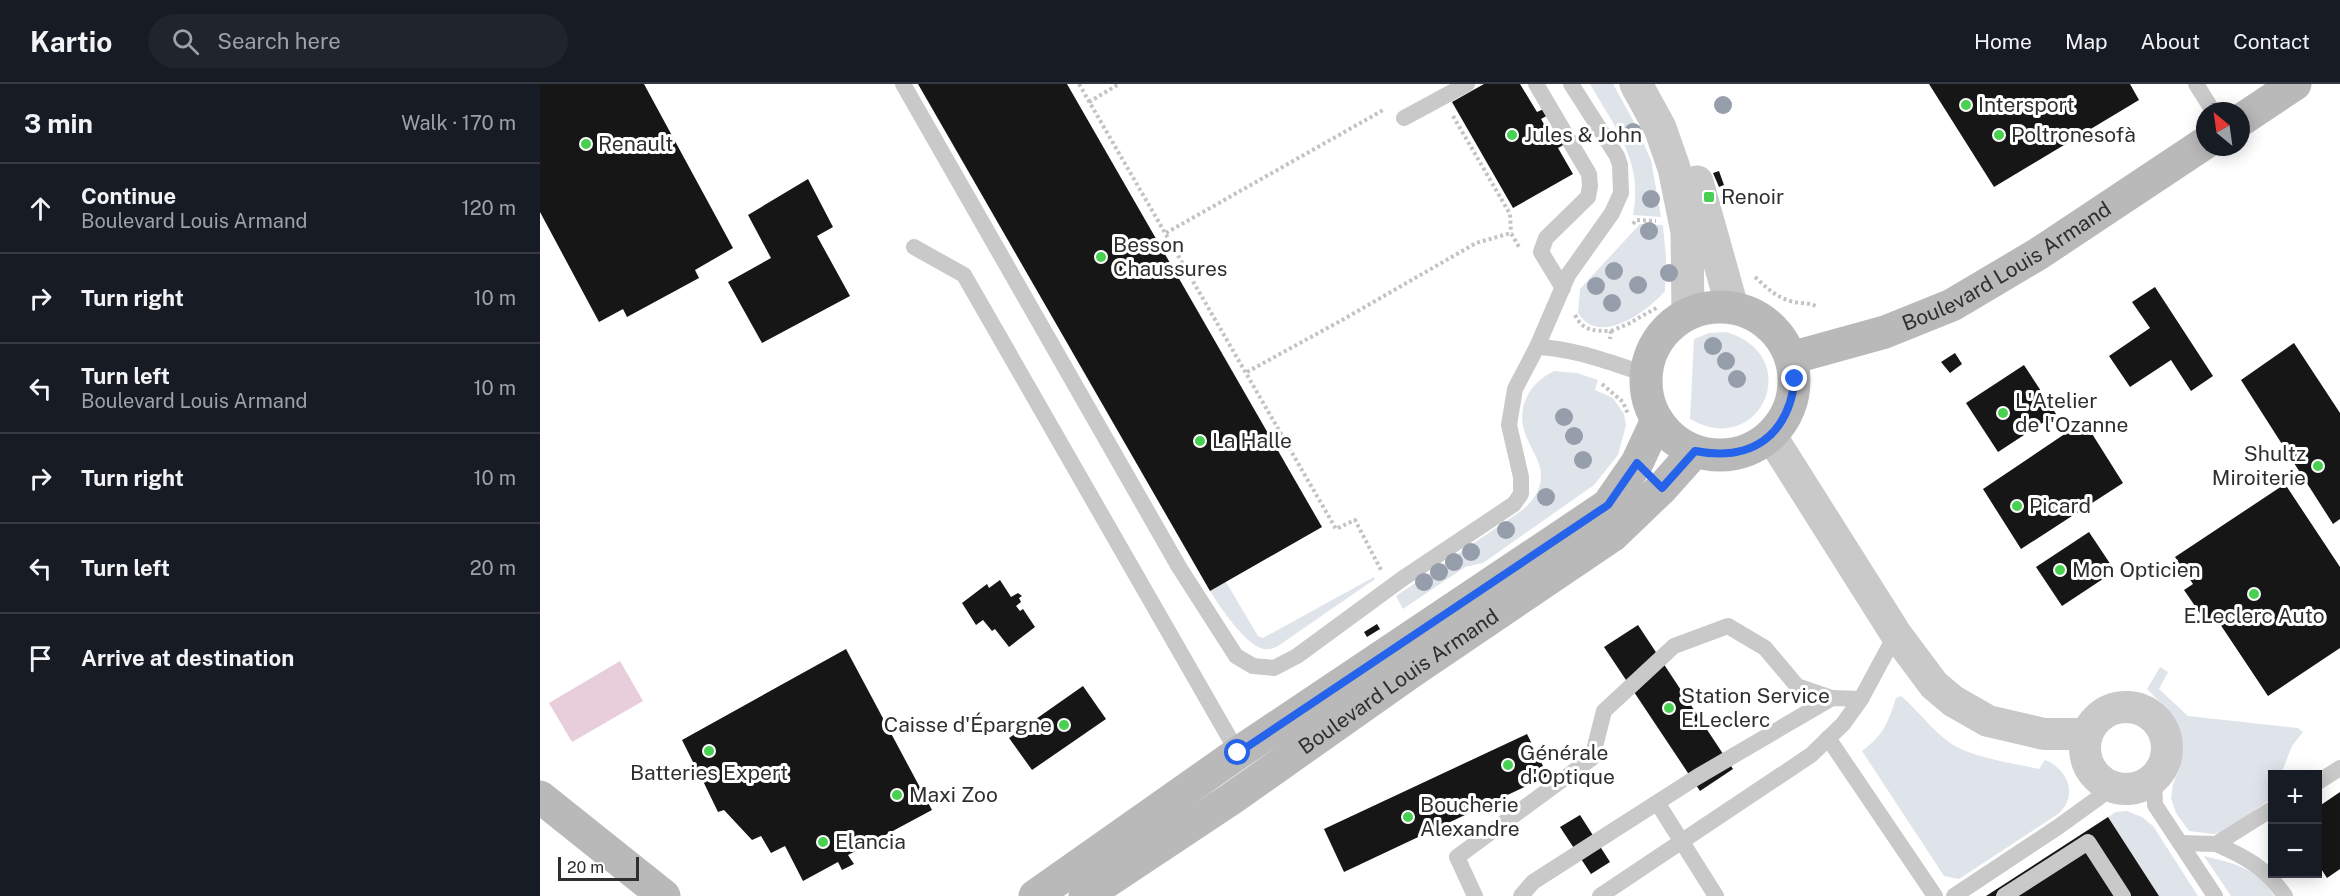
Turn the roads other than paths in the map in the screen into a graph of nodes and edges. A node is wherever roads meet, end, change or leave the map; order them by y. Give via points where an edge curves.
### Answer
1 (903, 84) edge
2 (1467, 84) edge
3 (1536, 84) edge
4 (1571, 84) edge
5 (1636, 84) edge
6 (1654, 84) edge
7 (2196, 84) edge
8 (2295, 84) edge
9 (2207, 102) edge
10 (2250, 114) edge
11 (1404, 118) dead end
12 (2196, 149) edge
13 (914, 247) dead end
14 (1562, 291) junction
15 (1732, 307) junction
16 (1674, 309) junction
17 (1537, 347) junction
18 (1791, 358) junction
19 (1646, 374) junction
20 (1643, 421) junction
21 (1771, 436) junction
22 (1695, 451) junction
23 (1896, 634) junction
24 (1832, 698) junction
25 (1861, 699) junction
26 (2086, 734) junction
27 (1828, 738) junction
28 (1238, 753) junction
29 (2340, 768) edge
30 (2154, 779) junction
31 (2322, 779) edge
32 (2112, 788) junction
33 (540, 797) edge
34 (1658, 804) junction
35 (2268, 812) edge
36 (1681, 841) junction
37 (2180, 843) junction
38 (2216, 844) junction
39 (1137, 863) junction
40 (664, 896) edge
41 (1035, 896) edge
42 (1085, 896) edge
43 (1098, 896) edge
44 (1475, 896) edge
45 (1521, 896) edge
46 (1600, 896) edge
47 (1716, 896) edge
48 (1935, 896) edge
49 (1954, 896) edge
50 (2004, 896) edge
51 (2123, 896) edge
52 (2215, 896) edge
53 (2285, 896) edge

1 - 17 lane via 1179,567 1236,656 1253,666 1274,668 1297,656 1514,504 1521,494 1521,477 1509,425 1515,389
2 - 11 lane
3 - 14 lane via 1589,174 1588,197 1546,238 1541,252
4 - 14 lane via 1617,156 1621,193 1612,213 1568,275
5 - 16 street via 1660,128 1674,168 1687,232
6 - 15 street via 1673,117 1699,186
7 - 9 lane
8 - 10 main road
12 - 18 main road, Boulevard Louis Armand via 2038,254 1952,305 1885,332
13 - 28 lane via 964,275
14 - 17 lane
15 - 16 main road
15 - 18 main road via 1769,324 1783,340
16 - 19 main road via 1667,328 1652,349
17 - 19 lane via 1591,355
18 - 21 main road via 1795,379 1792,400
19 - 20 main road
20 - 22 main road
20 - 28 main road, Boulevard Louis Armand via 1637,463 1608,505
21 - 22 main road via 1735,454
21 - 23 street
22 - 39 main road, Boulevard Louis Armand via 1613,535
23 - 25 lane
23 - 26 street via 1934,685 1988,721 2044,734
24 - 25 lane
24 - 34 lane
24 - 44 lane via 1797,686 1765,648 1728,626 1674,646 1605,711 1592,759 1457,857
25 - 27 lane
26 - 30 street via 2094,721 2109,710 2124,706 2146,711 2165,734 2168,749 2165,765
26 - 32 street via 2084,755 2090,771
27 - 36 lane via 1775,781
27 - 48 lane
28 - 41 main road, Boulevard Louis Armand
29 - 31 lane
30 - 32 street via 2130,790
30 - 37 lane via 2155,805
32 - 49 lane
33 - 40 main road
34 - 36 lane
34 - 45 lane via 1533,882
35 - 38 lane
36 - 46 lane
36 - 47 lane
37 - 38 lane
37 - 52 lane
38 - 53 lane via 2261,868
39 - 42 main road, Boulevard Louis Armand
39 - 43 street
50 - 51 lane via 2088,842

